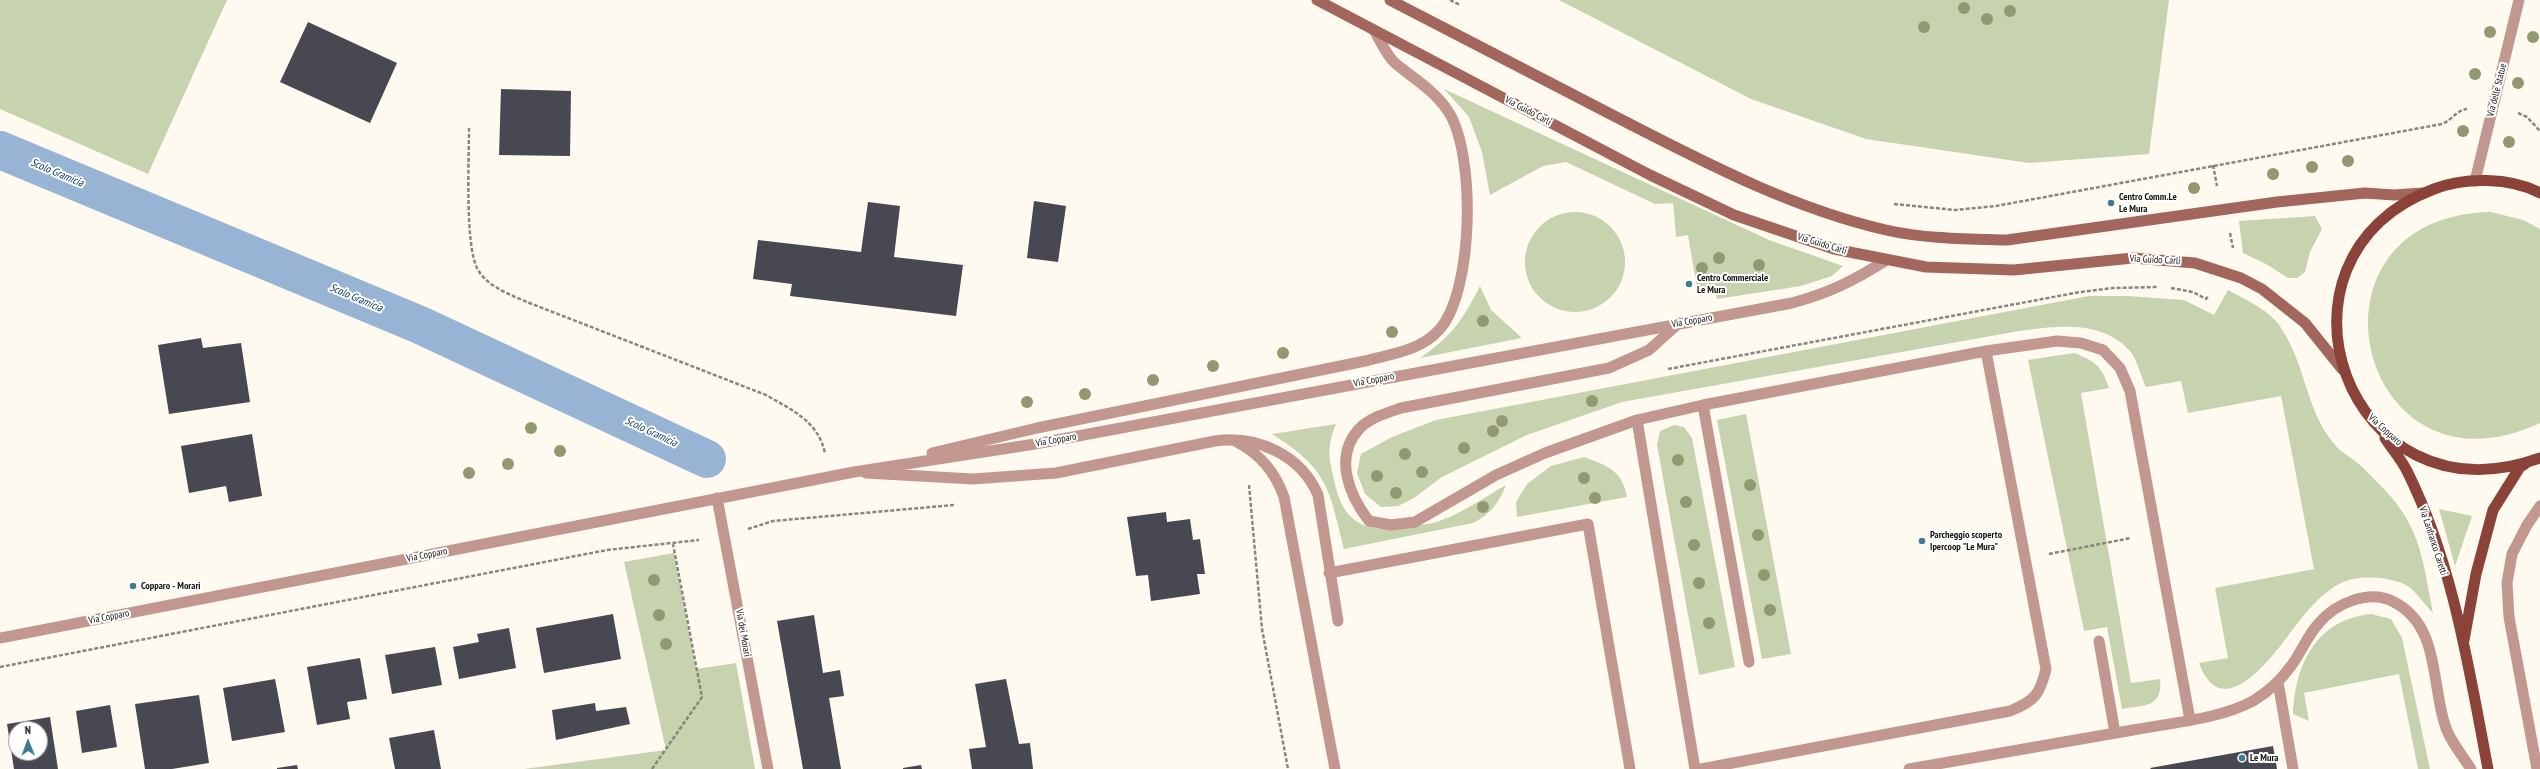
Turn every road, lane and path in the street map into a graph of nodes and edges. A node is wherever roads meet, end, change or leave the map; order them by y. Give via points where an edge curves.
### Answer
1 (1317, 0) edge
2 (1390, 0) edge
3 (1450, 0) edge
4 (2519, 0) edge
5 (1468, 9) dead end
6 (1374, 30) junction
7 (2492, 108) junction
8 (469, 128) dead end
9 (2540, 131) edge
10 (2213, 165) junction
11 (2475, 181) junction
12 (2423, 193) junction
13 (2540, 194) edge
14 (1886, 202) dead end
15 (2224, 210) junction
16 (1885, 261) junction
17 (2217, 270) junction
18 (1679, 323) junction
19 (1986, 351) junction
20 (2342, 368) junction
21 (1663, 370) dead end
22 (1703, 405) junction
23 (1638, 420) junction
24 (2376, 425) junction
25 (1231, 439) junction
26 (2540, 458) edge
27 (854, 472) junction
28 (829, 477) junction
29 (717, 498) junction
30 (2540, 506) edge
31 (2156, 533) junction
32 (725, 536) junction
33 (673, 544) junction
34 (2025, 559) junction
35 (1330, 573) junction
36 (1338, 621) dead end
37 (0, 638) edge
38 (2099, 641) dead end
39 (2464, 643) junction
40 (1749, 662) dead end
41 (0, 668) edge
42 (2278, 682) junction
43 (2190, 720) junction
44 (2115, 733) junction
45 (652, 769) edge
46 (768, 769) edge
47 (1335, 769) edge
48 (1630, 769) edge
49 (1694, 769) edge
50 (1701, 769) edge
51 (1909, 769) edge
52 (2293, 769) edge
53 (2471, 769) edge
54 (2488, 769) edge
55 (2537, 769) edge

1 - 6 main road, Via Guido Carli
2 - 15 main road via 1768,193 1815,210 1888,230 1969,239 2007,240
3 - 5 path
4 - 7 street, Via delle Statue
6 - 16 main road, Via Guido Carli via 1650,175 1734,215 1834,249
6 - 27 street, Via Copparo via 1394,62 1428,87 1449,112 1459,141 1468,221 1463,273 1455,305 1439,330 1417,347 1365,361 1037,428
7 - 9 path via 2522,114
7 - 10 path via 2464,109 2450,121 2442,124
7 - 11 street, Via delle Statue
8 - 28 path via 470,241 477,268 495,287 766,396 802,415 814,427 822,441
10 - 14 path via 1996,206 1955,210
10 - 15 path
11 - 12 main road, Via Copparo via 2446,185
11 - 13 main road, Via Copparo via 2506,183
12 - 15 main road via 2332,196
12 - 20 main road, Via Copparo via 2400,206 2380,222 2363,242 2349,266 2336,316
15 - 17 path via 2233,247
16 - 17 main road, Via Guido Carli via 1926,267 2014,270 2133,258 2195,263
16 - 18 street, Via Copparo via 1850,283 1818,296
17 - 20 main road, Via Guido Carli via 2262,289 2305,323
17 - 21 path via 2206,299 2193,292 2166,288 2119,288 2080,292
18 - 23 street via 1649,350 1609,368 1401,408 1376,417 1360,428 1348,444 1345,466 1348,485 1356,504 1369,521 1392,525 1415,522 1496,475 1545,452
18 - 27 street, Via Copparo via 1035,444
19 - 22 street
19 - 31 street via 2057,341 2081,343 2103,350 2120,368 2130,390
19 - 34 street
20 - 24 main road, Via Copparo via 2362,408
22 - 23 street
22 - 40 street
23 - 49 street
24 - 26 main road, Via Copparo via 2395,442 2417,456 2441,465 2467,470 2493,470
24 - 39 main road, Via Lanfranco Caretti via 2406,470 2428,518
25 - 27 street via 1056,473 972,479
25 - 35 street via 1277,451 1294,462 1308,477 1318,495
25 - 47 street via 1254,452 1266,463 1284,497
26 - 39 main road, Via Lanfranco Caretti via 2520,466 2493,510 2476,574
27 - 28 street, Via Copparo
28 - 29 street, Via Copparo
29 - 32 street, Via dei Morari
29 - 37 street, Via Copparo
30 - 55 street via 2512,554 2507,583 2509,617
31 - 34 path
31 - 43 street
32 - 33 path
32 - 46 street, Via dei Morari
33 - 41 path via 607,550
33 - 45 path via 702,697
34 - 50 street via 2046,668 2036,697 2026,705 2010,711
35 - 36 street
35 - 48 street via 1588,524
38 - 44 street
39 - 54 main road, Via Lanfranco Caretti
42 - 43 street via 2266,693 2238,708
42 - 52 street
42 - 53 street via 2319,623 2332,611 2362,597 2379,597 2392,601 2406,609 2426,634 2445,727
43 - 44 street
44 - 51 street

